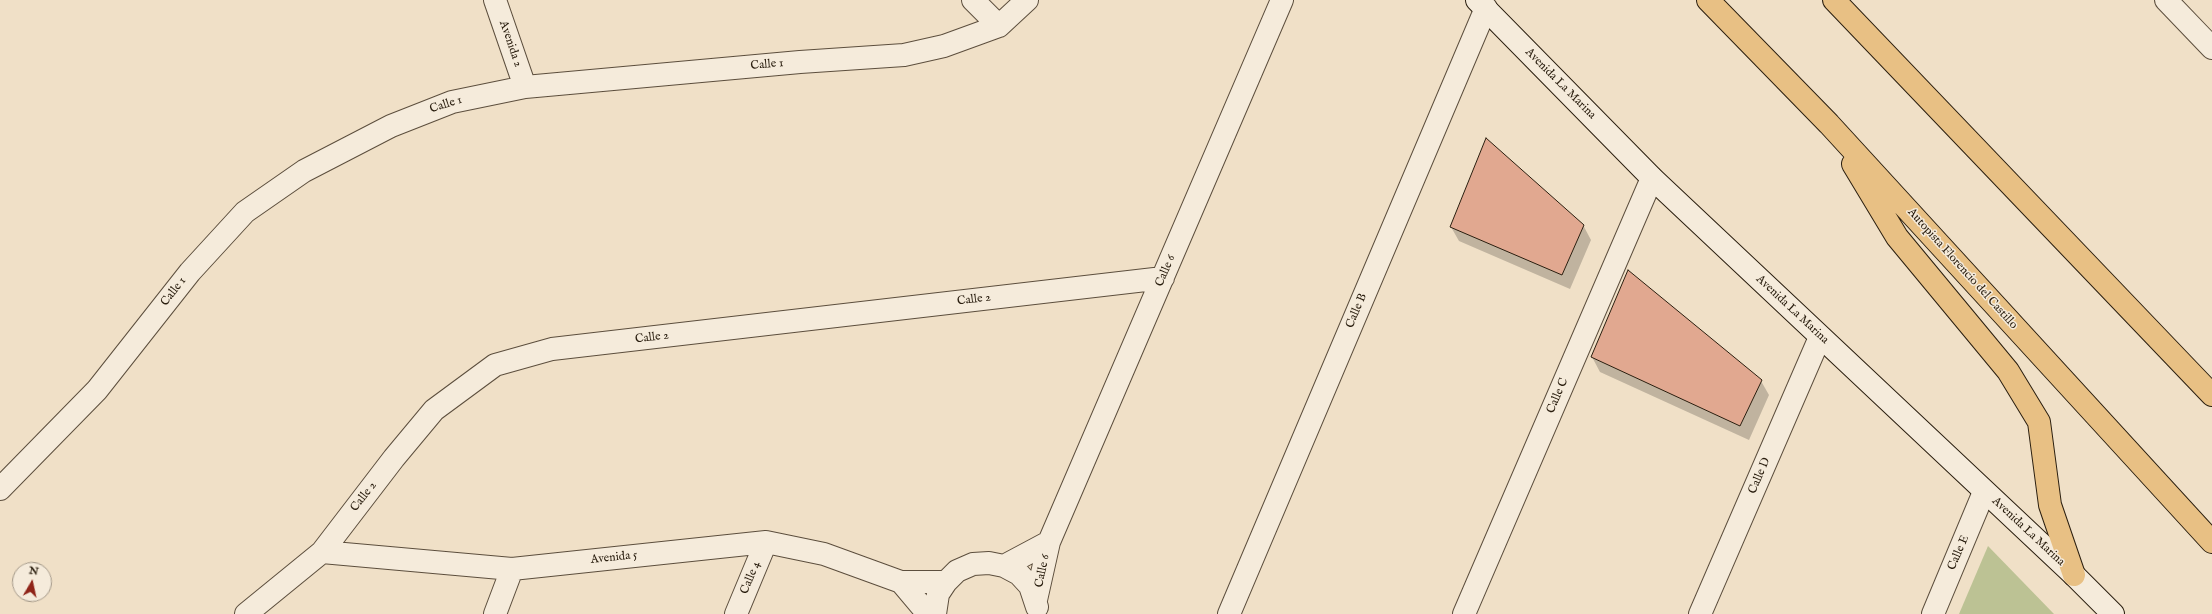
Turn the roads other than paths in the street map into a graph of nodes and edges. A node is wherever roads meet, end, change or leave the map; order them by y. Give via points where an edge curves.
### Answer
1 (495, 0) edge
2 (973, 0) edge
3 (1026, 0) edge
4 (1282, 0) edge
5 (1708, 0) edge
6 (1834, 0) edge
7 (2166, 0) edge
8 (1481, 4) edge
9 (999, 26) junction
10 (2212, 48) edge
11 (525, 87) junction
12 (1829, 124) junction
13 (1652, 178) junction
14 (1163, 278) junction
15 (1820, 337) junction
16 (2212, 395) edge
17 (0, 488) edge
18 (1984, 492) junction
19 (766, 542) junction
20 (1049, 542) junction
21 (2212, 542) edge
22 (322, 552) junction
23 (1004, 566) junction
24 (512, 569) junction
25 (2074, 575) junction
26 (901, 582) junction
27 (946, 582) junction
28 (1037, 607) edge
29 (246, 614) edge
30 (495, 614) edge
31 (736, 614) edge
32 (928, 614) edge
33 (935, 614) edge
34 (1229, 614) edge
35 (1464, 614) edge
36 (1700, 614) edge
37 (1933, 614) edge
38 (2113, 614) edge

1 - 11 street, Avenida 2
2 - 9 street
3 - 9 street, Calle 1
4 - 14 street, Calle 6
5 - 12 highway, Autopista Florencio del Castillo
6 - 16 highway
7 - 10 street
8 - 13 street, Avenida La Marina
8 - 34 street, Calle B
9 - 11 street, Calle 1 via 944,46 904,55
11 - 17 street, Calle 1 via 452,102 392,126 304,171 245,212 190,272 97,390
12 - 21 highway, Autopista Florencio del Castillo
12 - 25 highway via 1897,237 2008,371 2039,422 2050,505
13 - 15 street, Avenida La Marina
13 - 35 street, Calle C
14 - 20 street, Calle 6
14 - 22 street, Calle 2 via 552,349 495,365 434,410
15 - 18 street, Avenida La Marina
15 - 36 street, Calle D
18 - 25 street, Avenida La Marina
18 - 37 street, Calle E
19 - 24 street, Avenida 5
19 - 26 street, Avenida 5 via 824,554
19 - 31 street, Calle 4
20 - 23 street, Calle 6
20 - 28 street, Calle 6
22 - 24 street, Avenida 5
22 - 29 street, Calle 2
23 - 27 street via 989,563 972,564 957,571
23 - 28 street via 1019,574 1030,586
24 - 30 street
25 - 38 street, Avenida La Marina
26 - 27 street, Avenida 5
26 - 32 street, Avenida 5
27 - 33 street via 938,594

